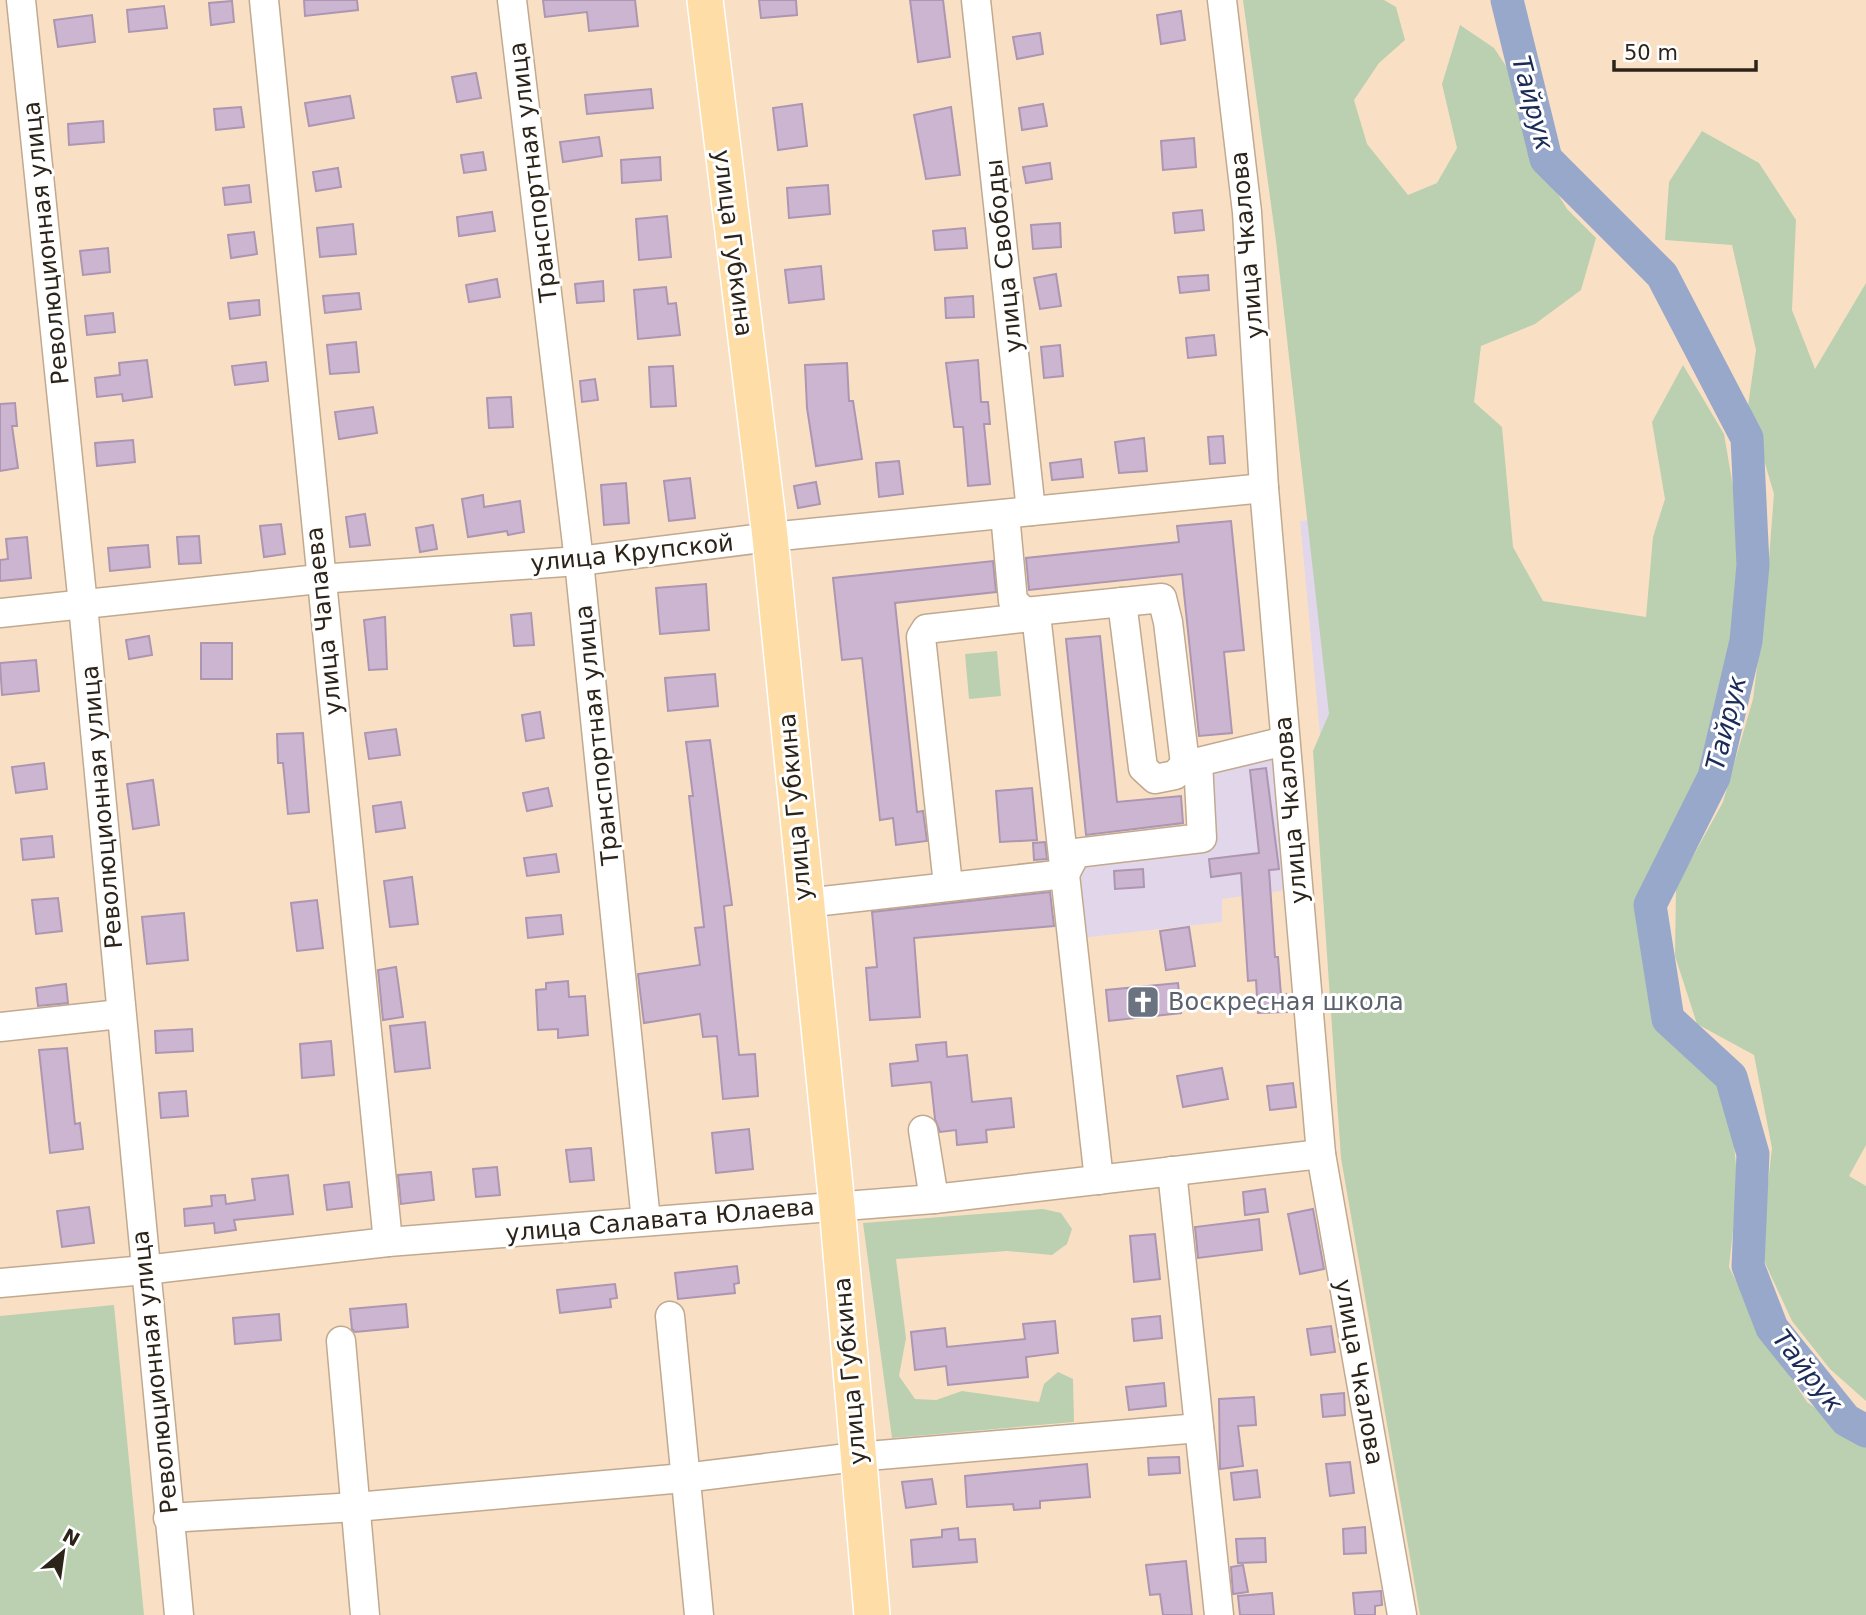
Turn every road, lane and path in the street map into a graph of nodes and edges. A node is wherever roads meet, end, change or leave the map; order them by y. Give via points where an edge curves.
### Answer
1 (21, 0) edge
2 (264, 0) edge
3 (512, 0) edge
4 (705, 0) edge
5 (976, 0) edge
6 (1222, 0) edge
7 (1264, 488) junction
8 (1018, 513) junction
9 (770, 537) junction
10 (579, 561) junction
11 (320, 579) junction
12 (1122, 602) junction
13 (83, 605) junction
14 (0, 612) edge
15 (1028, 615) junction
16 (1285, 741) junction
17 (1191, 763) junction
18 (1065, 874) junction
19 (948, 885) junction
20 (805, 903) junction
21 (120, 1014) junction
22 (0, 1027) edge
23 (923, 1130) dead end
24 (1321, 1154) junction
25 (1172, 1171) junction
26 (1099, 1180) junction
27 (934, 1199) junction
28 (837, 1206) junction
29 (646, 1221) junction
30 (388, 1242) junction
31 (145, 1270) junction
32 (0, 1283) edge
33 (670, 1316) dead end
34 (341, 1341) dead end
35 (1199, 1428) junction
36 (856, 1457) junction
37 (684, 1478) junction
38 (356, 1507) junction
39 (168, 1518) junction
40 (179, 1615) edge
41 (365, 1615) edge
42 (699, 1615) edge
43 (872, 1615) edge
44 (1219, 1615) edge
45 (1402, 1615) edge

1 - 13 street, Революционная улица
2 - 11 street, улица Чапаева
3 - 10 street, Транспортная улица
4 - 9 main road, улица Губкина
5 - 8 street, улица Свободы
6 - 7 street, улица Чкалова via 1247,212
7 - 8 street, улица Крупской
7 - 16 street, улица Чкалова
8 - 9 street, улица Крупской
8 - 15 street, улица Свободы via 1013,601
9 - 10 street, улица Крупской
9 - 20 main road, улица Губкина
10 - 11 street, улица Крупской
10 - 29 street, Транспортная улица
11 - 13 street, улица Крупской
11 - 30 street, улица Чапаева
12 - 15 street
12 - 17 street via 1162,598
12 - 17 street via 1143,768 1155,779 1175,775
13 - 14 street, улица Крупской
13 - 21 street, Революционная улица
15 - 18 street, улица Свободы via 1037,623
15 - 19 street via 926,629 921,638
16 - 17 street
16 - 24 street, улица Чкалова
17 - 18 street via 1202,838 1076,853
18 - 19 street
18 - 26 street, улица Свободы
19 - 20 street
20 - 28 main road, улица Губкина
21 - 22 street
21 - 31 street, Революционная улица
23 - 27 street
24 - 25 street, улица Салавата Юлаева
24 - 45 street, улица Чкалова
25 - 26 street, улица Салавата Юлаева
25 - 35 street
26 - 27 street, улица Салавата Юлаева
27 - 28 street, улица Салавата Юлаева
28 - 29 street, улица Салавата Юлаева
28 - 36 main road, улица Губкина
29 - 30 street, улица Салавата Юлаева
30 - 31 street, улица Салавата Юлаева
31 - 32 street, улица Салавата Юлаева
31 - 39 street, Революционная улица
33 - 37 street
34 - 38 street
35 - 36 street
35 - 44 street
36 - 37 street
36 - 43 main road, улица Губкина
37 - 38 street
37 - 42 street
38 - 39 street
38 - 41 street
39 - 40 street, Революционная улица

